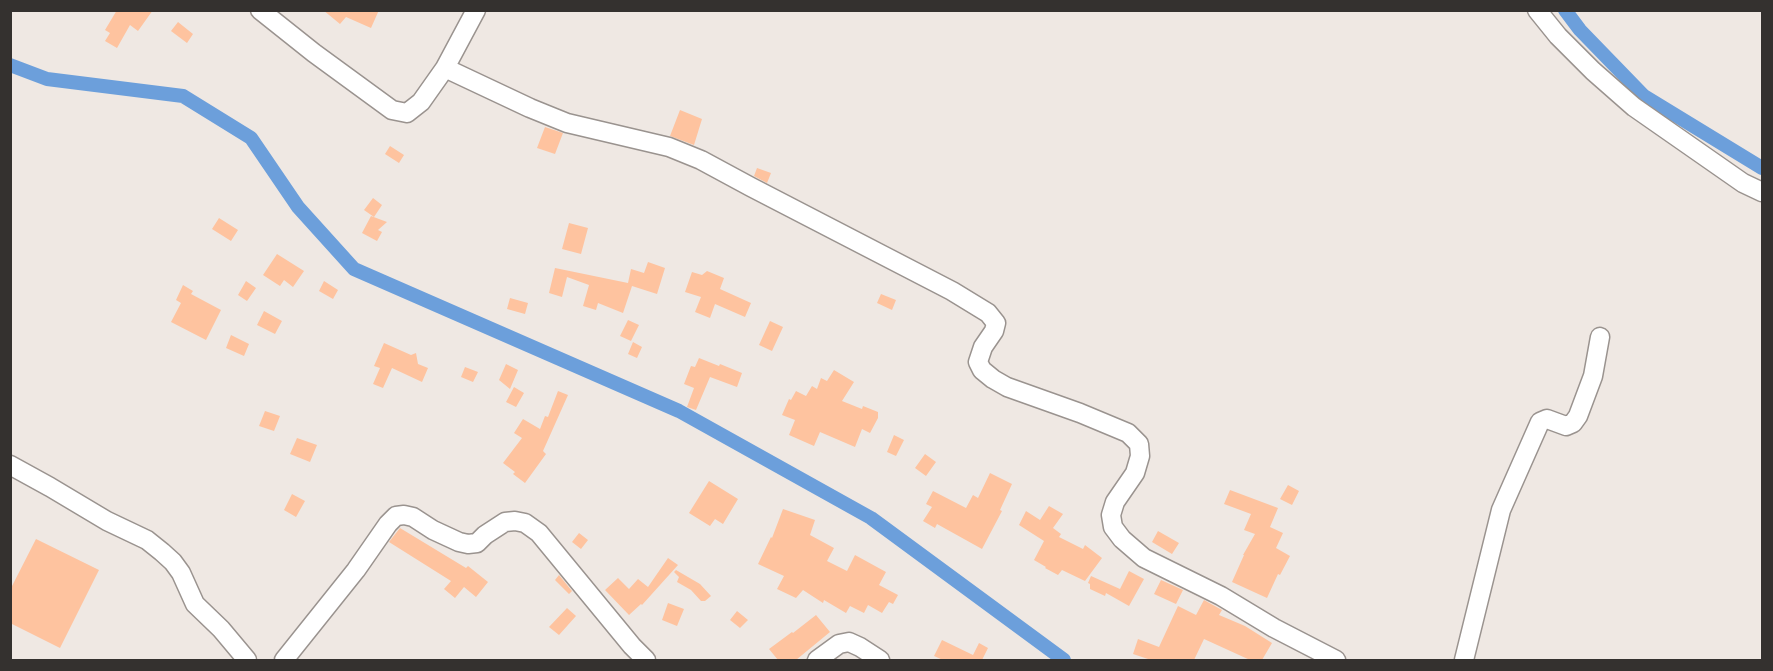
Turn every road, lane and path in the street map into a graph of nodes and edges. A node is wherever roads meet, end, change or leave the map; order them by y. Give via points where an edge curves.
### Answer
1 (260, 10) edge
2 (476, 10) edge
3 (1537, 10) edge
4 (445, 68) junction
5 (1762, 192) edge
6 (1600, 337) dead end
7 (10, 465) edge
8 (247, 660) edge
9 (284, 660) edge
10 (646, 660) edge
11 (817, 660) edge
12 (879, 660) edge
13 (1336, 660) edge
14 (1464, 660) edge

1 - 4 street via 392,110 407,113 421,102
2 - 4 street
3 - 5 street via 1558,36 1634,107 1743,183
4 - 13 street via 567,123 669,147 701,160 988,313 996,323 978,362 982,370 1007,387 1080,413 1128,434 1139,444 1135,473 1111,515 1113,527 1122,539 1143,558
6 - 14 street via 1593,376 1578,416 1566,426 1547,419 1540,422 1504,502
7 - 8 street via 162,552 181,573 195,604
9 - 10 street via 388,524 404,514 468,544 477,543 504,522 525,523 538,533
11 - 12 street via 839,644 849,642

